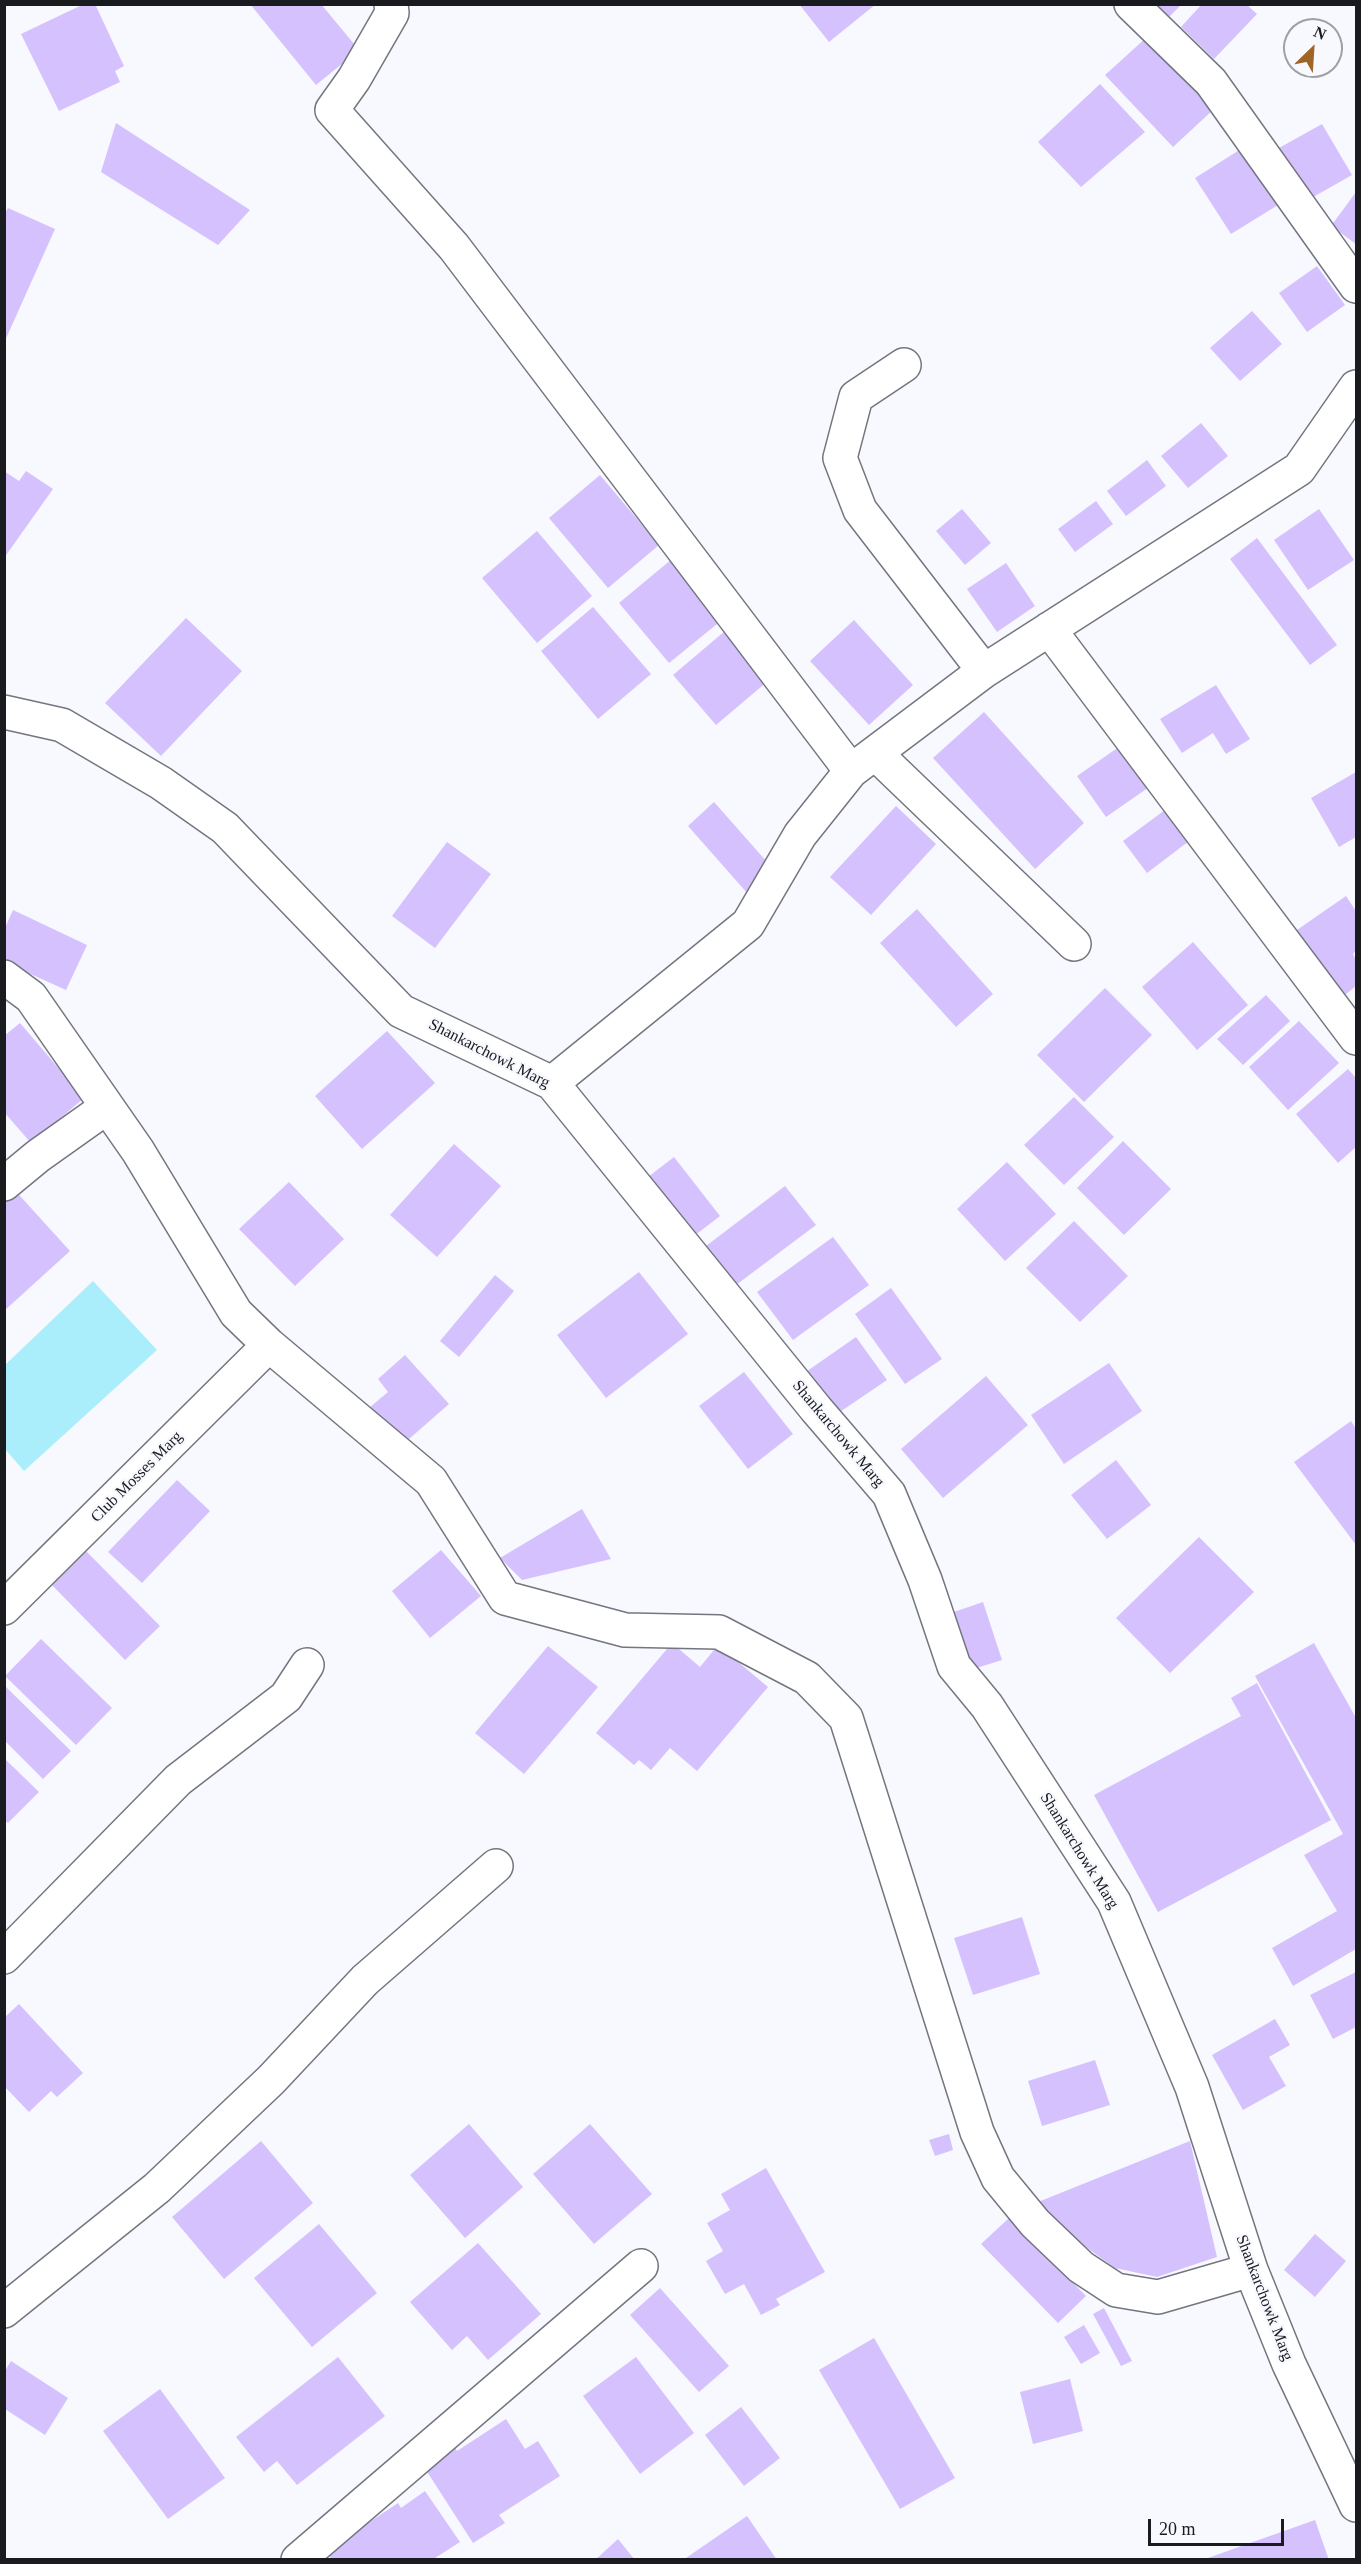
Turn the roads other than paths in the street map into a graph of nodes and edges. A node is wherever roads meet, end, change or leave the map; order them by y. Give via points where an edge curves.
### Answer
1 (392, 4) edge
2 (1131, 4) edge
3 (1356, 286) edge
4 (904, 365) dead end
5 (1356, 387) edge
6 (1049, 629) junction
7 (984, 671) junction
8 (4, 712) edge
9 (863, 762) junction
10 (1074, 944) dead end
11 (4, 977) edge
12 (1356, 1038) edge
13 (552, 1083) junction
14 (108, 1107) junction
15 (4, 1184) edge
16 (269, 1345) junction
17 (4, 1608) edge
18 (307, 1665) dead end
19 (496, 1866) dead end
20 (4, 1957) edge
21 (641, 2266) dead end
22 (1251, 2270) junction
23 (4, 2311) edge
24 (1356, 2505) edge
25 (298, 2559) edge

1 - 9 street via 392,14 332,110 454,247
2 - 3 street via 1211,82
4 - 7 street via 856,397 840,458 860,510
5 - 6 street via 1299,469
6 - 7 street
6 - 12 street
7 - 9 street
8 - 13 street, Shankarchowk Marg via 62,725 161,783 225,828 401,1011
9 - 10 street
9 - 13 street via 800,835 748,924
11 - 14 street via 31,998
13 - 22 street, Shankarchowk Marg via 889,1494 925,1580 954,1666 987,1706 1114,1902 1192,2087
14 - 15 street
14 - 16 street via 236,1313
16 - 17 street, Club Mosses Marg
16 - 22 street via 431,1481 505,1598 625,1630 719,1632 807,1678 846,1718 977,2132 998,2178 1035,2223 1081,2268 1116,2290 1158,2297
18 - 20 street via 286,1697 178,1780
19 - 23 street via 365,1980 271,2080 157,2188
21 - 25 street
22 - 24 street, Shankarchowk Marg via 1289,2364

